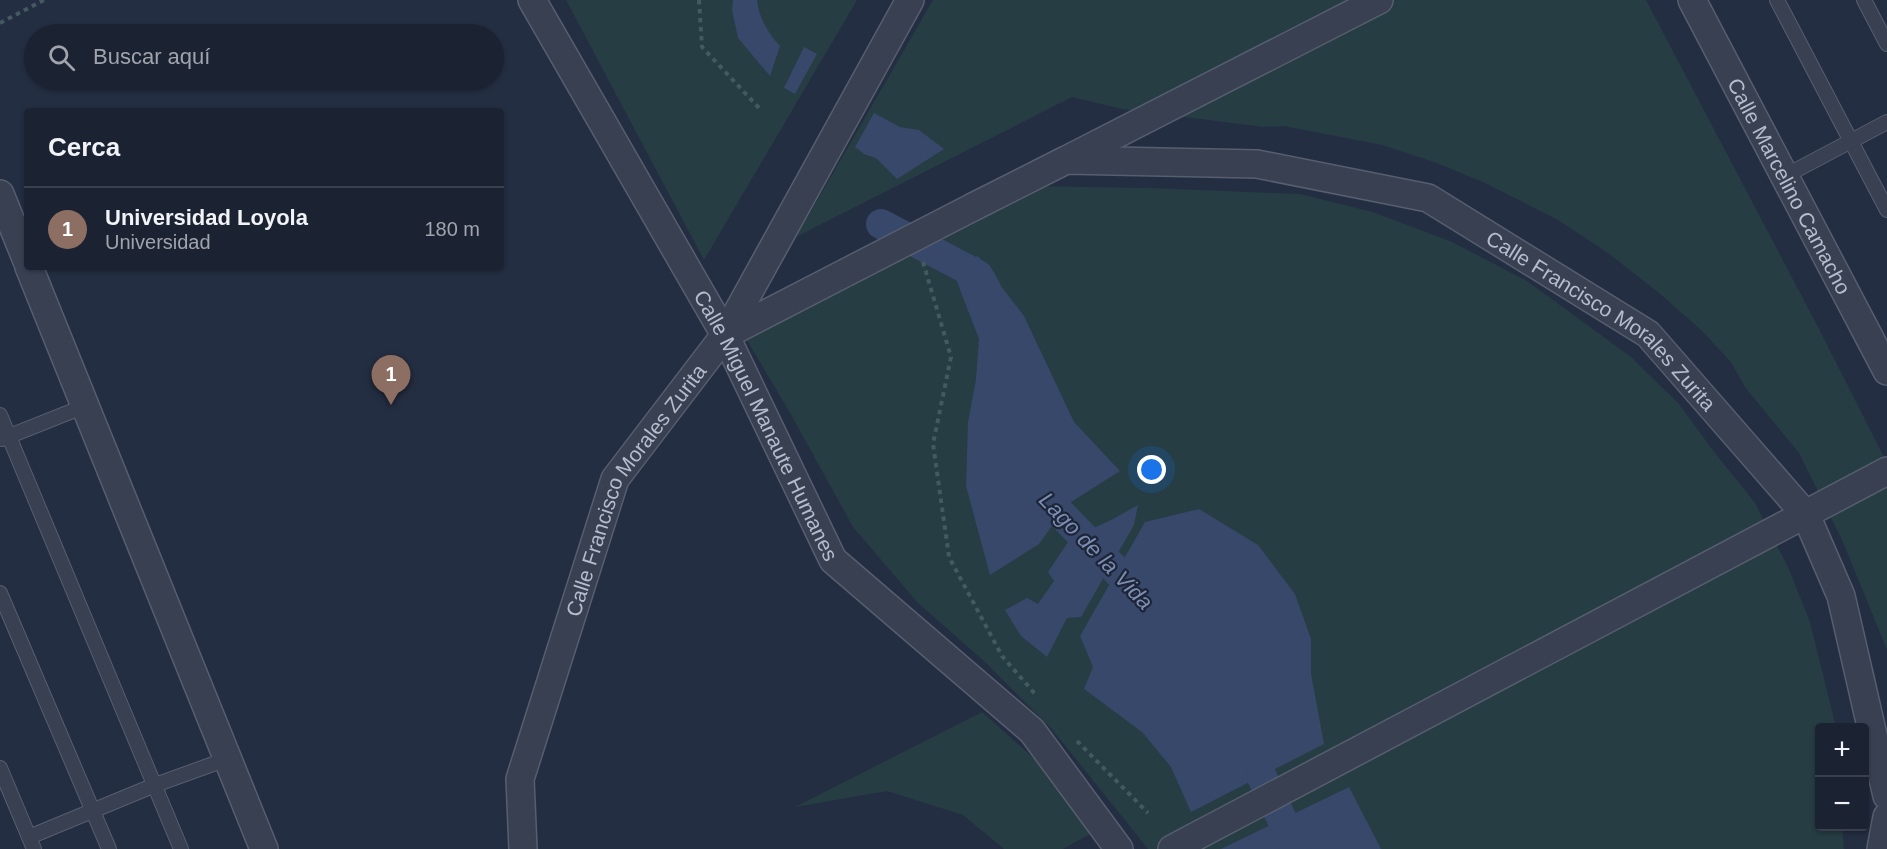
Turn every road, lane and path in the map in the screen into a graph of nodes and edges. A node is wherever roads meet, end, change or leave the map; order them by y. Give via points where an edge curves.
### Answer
1 (44, 0) edge
2 (532, 0) edge
3 (699, 0) edge
4 (910, 0) edge
5 (1379, 0) edge
6 (1692, 0) edge
7 (1777, 0) edge
8 (1864, 0) edge
9 (0, 23) edge
10 (1887, 44) edge
11 (759, 108) dead end
12 (1887, 122) edge
13 (1851, 141) junction
14 (1066, 160) junction
15 (1785, 176) junction
16 (0, 194) edge
17 (1887, 210) edge
18 (24, 254) edge
19 (923, 261) dead end
20 (30, 270) edge
21 (725, 335) junction
22 (1887, 371) edge
23 (85, 406) junction
24 (0, 415) edge
25 (4, 438) edge
26 (1887, 471) edge
27 (1806, 515) junction
28 (0, 593) edge
29 (1041, 700) dead end
30 (1072, 735) dead end
31 (227, 759) junction
32 (0, 768) edge
33 (155, 785) junction
34 (1887, 796) edge
35 (93, 810) junction
36 (1148, 813) dead end
37 (1887, 817) edge
38 (31, 843) edge
39 (109, 849) edge
40 (181, 849) edge
41 (264, 849) edge
42 (523, 849) edge
43 (1119, 849) edge
44 (1172, 849) edge
45 (1881, 849) edge

1 - 9 path
2 - 21 street, Calle Miguel Manaute Humanes
3 - 11 path via 702,47
4 - 21 street
5 - 14 street, Calle Francisco Morales Zurita
6 - 15 street, Calle Marcelino Camacho
7 - 13 lane
8 - 10 lane
12 - 13 lane
13 - 15 lane
13 - 17 lane
14 - 21 street, Calle Francisco Morales Zurita, bridge
14 - 27 street, Calle Francisco Morales Zurita via 1257,164 1428,198 1648,334
15 - 22 street, Calle Marcelino Camacho
16 - 18 street
19 - 29 path via 951,357 933,444 949,557 1002,656
20 - 23 street
21 - 42 street, Calle Francisco Morales Zurita via 615,479 520,779
21 - 43 street, Calle Miguel Manaute Humanes via 833,560 1032,732
23 - 25 lane
23 - 31 street
24 - 25 lane
25 - 33 lane
26 - 27 street
27 - 34 street, Calle Francisco Morales Zurita via 1841,596
27 - 44 street
28 - 35 lane
30 - 36 path
31 - 33 lane
31 - 41 street
32 - 38 lane
33 - 35 lane
33 - 40 lane
35 - 38 lane
35 - 39 lane
37 - 45 street

